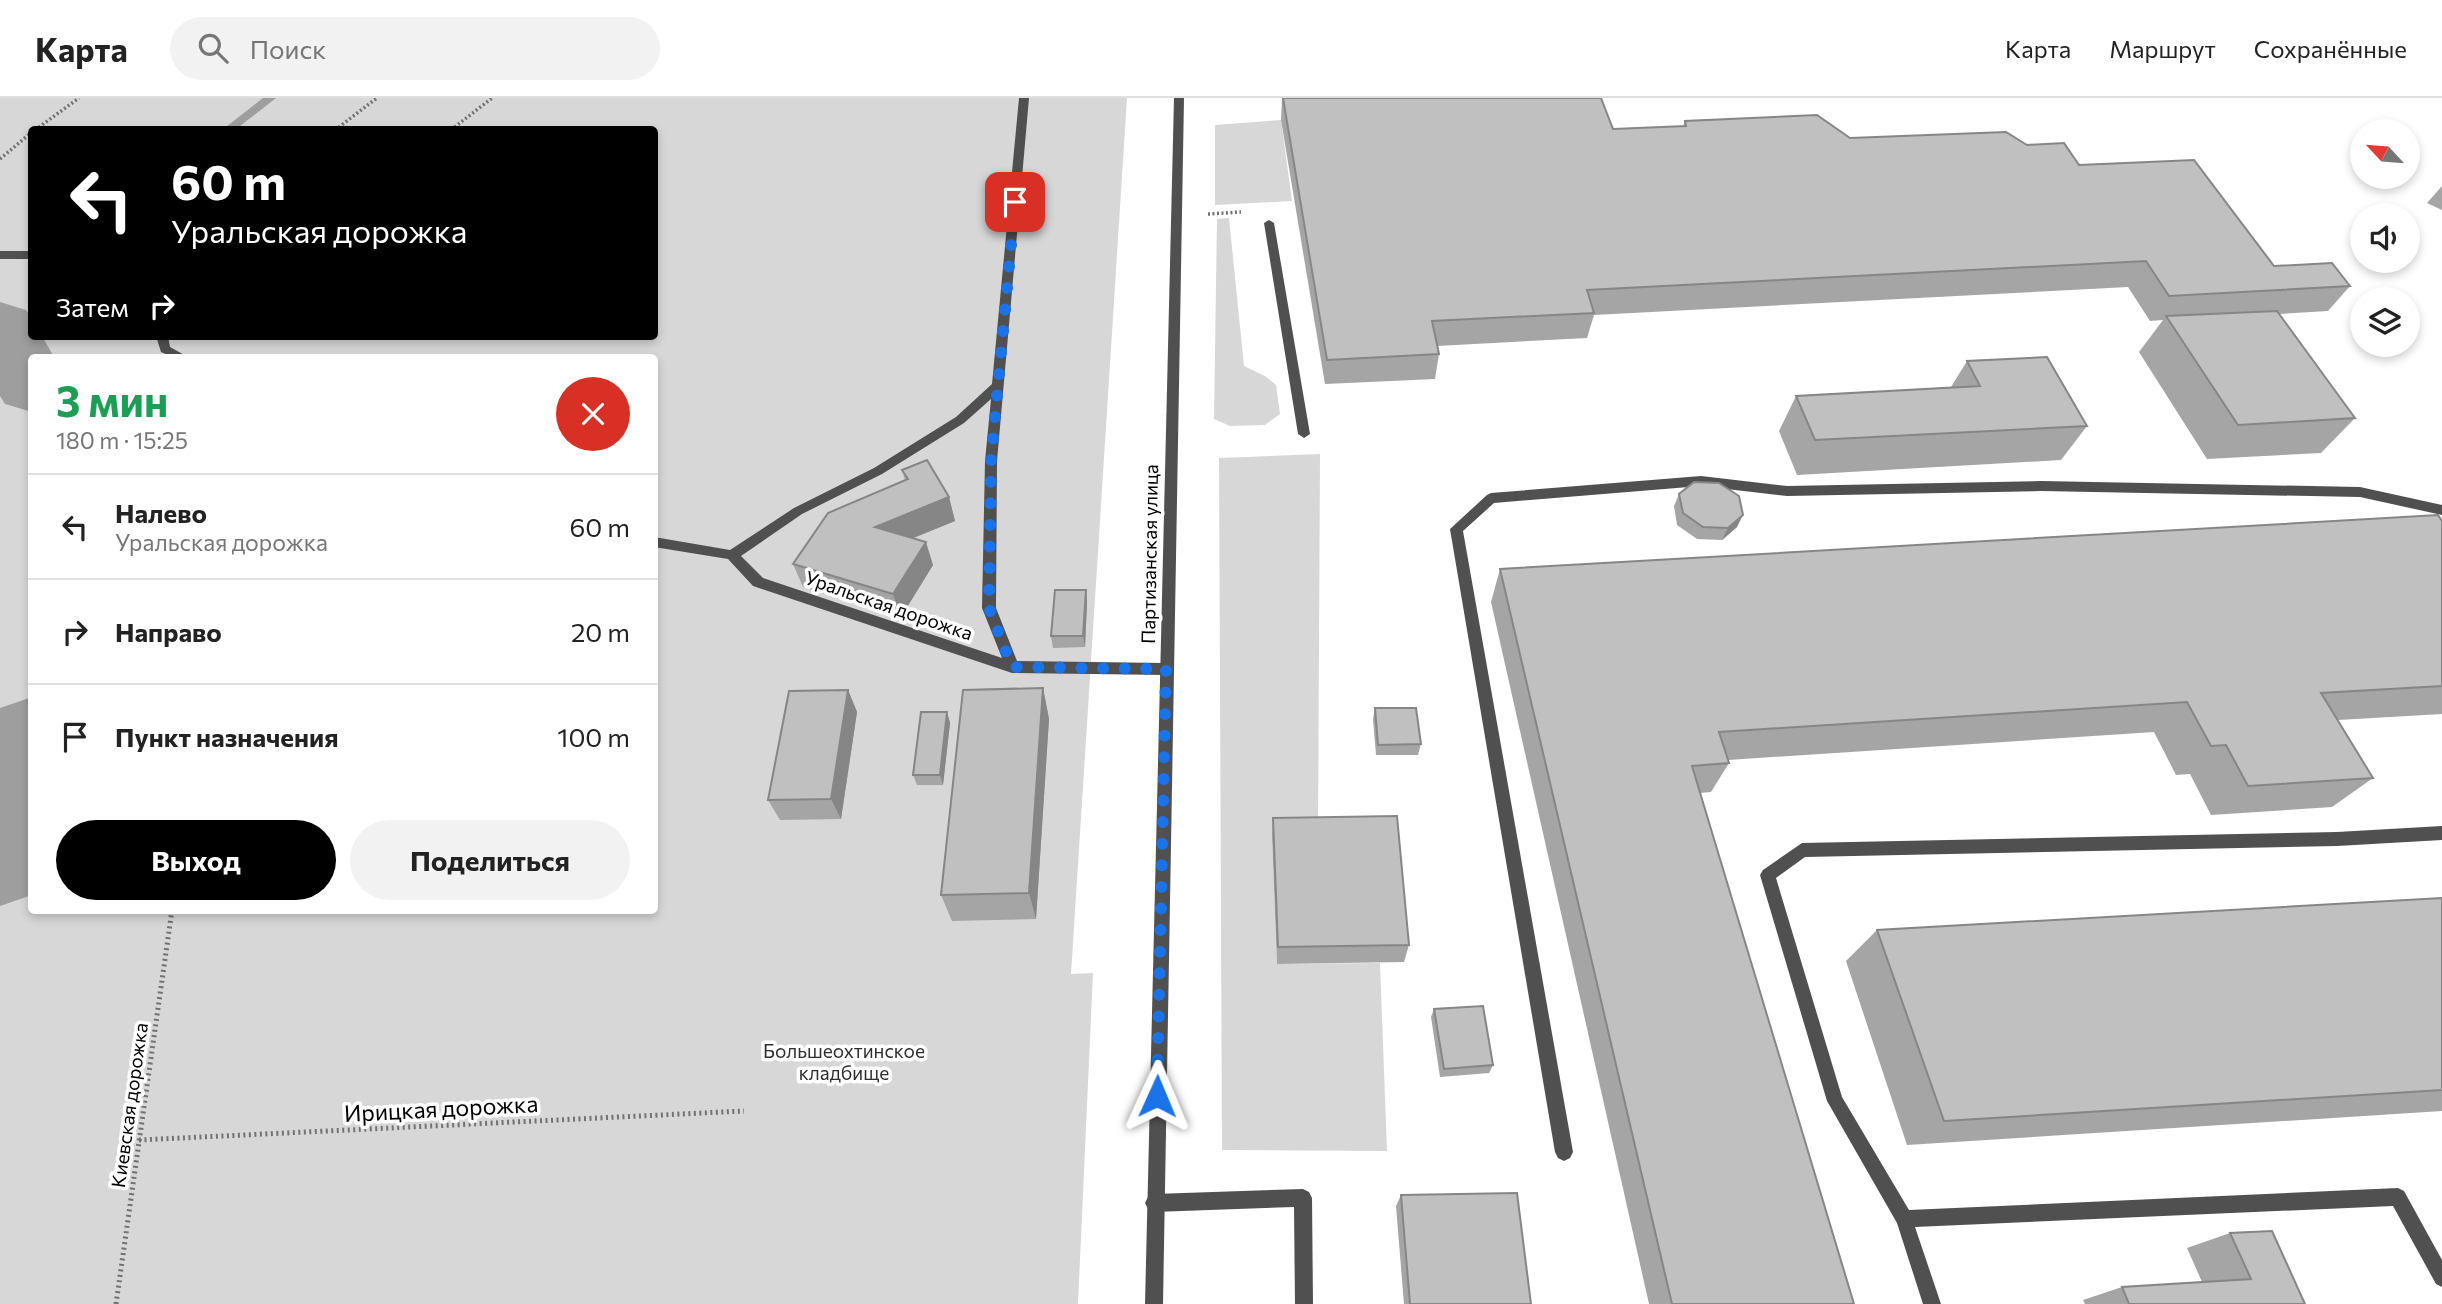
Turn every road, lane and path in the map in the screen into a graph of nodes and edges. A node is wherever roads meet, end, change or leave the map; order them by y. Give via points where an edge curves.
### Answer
1 (79, 98) edge
2 (377, 98) edge
3 (492, 98) edge
4 (1024, 98) edge
5 (1179, 98) edge
6 (40, 126) edge
7 (340, 126) edge
8 (456, 126) edge
9 (28, 135) edge
10 (0, 159) edge
11 (1269, 223) dead end
12 (0, 255) edge
13 (28, 255) edge
14 (163, 340) edge
15 (176, 354) edge
16 (998, 385) junction
17 (1304, 433) dead end
18 (2442, 510) edge
19 (658, 543) edge
20 (732, 555) junction
21 (1012, 667) junction
22 (1166, 669) junction
23 (2442, 833) edge
24 (172, 914) edge
25 (744, 1111) dead end
26 (139, 1140) junction
27 (1564, 1152) dead end
28 (1154, 1203) junction
29 (1904, 1219) junction
30 (2442, 1278) edge
31 (116, 1304) edge
32 (1154, 1304) edge
33 (1304, 1304) edge
34 (1932, 1304) edge

1 - 6 path
2 - 7 path
3 - 8 path
4 - 16 street
5 - 22 street, Партизанская улица
9 - 10 path
11 - 17 street
12 - 13 street
14 - 15 street via 165,349
16 - 20 street via 960,420
16 - 21 street via 991,461 989,608
18 - 27 street via 2360,492 2041,486 1787,491 1701,481 1490,498 1457,529
19 - 20 street
20 - 21 street, Уральская дорожка via 758,582
21 - 22 street, Уральская дорожка
22 - 28 street, Партизанская улица
23 - 29 street via 1802,850 1768,875 1835,1101
24 - 26 path, Киевская дорожка
25 - 26 path, Ирицкая дорожка
26 - 31 path, Киевская дорожка
28 - 32 street, Партизанская улица
28 - 33 street via 1303,1198
29 - 30 street via 2398,1197
29 - 34 street

